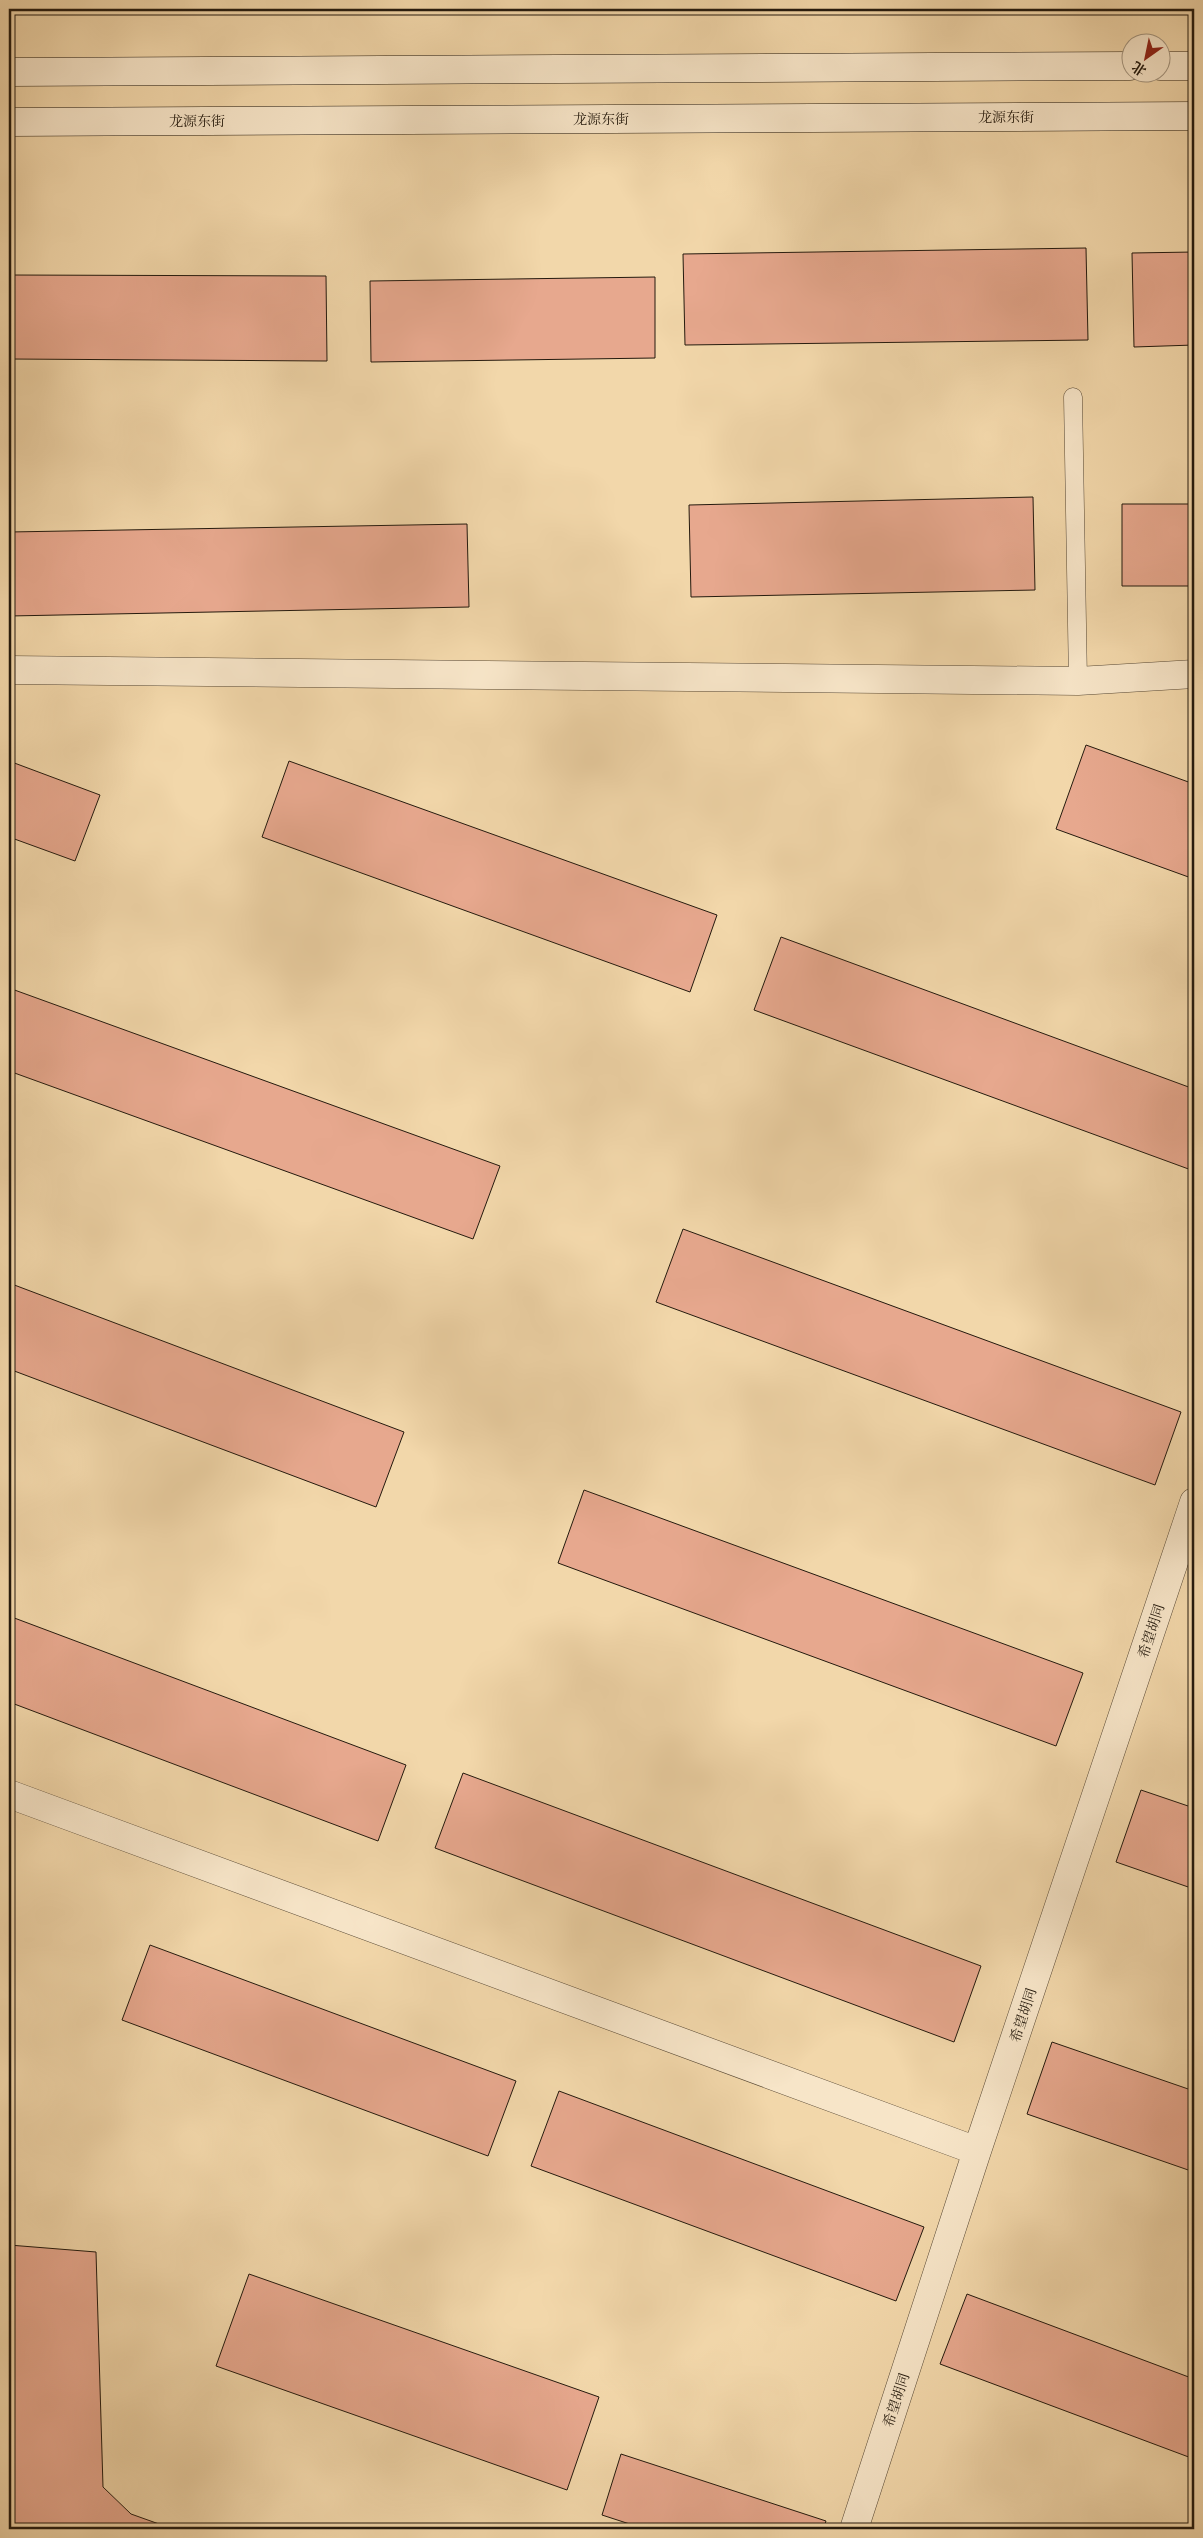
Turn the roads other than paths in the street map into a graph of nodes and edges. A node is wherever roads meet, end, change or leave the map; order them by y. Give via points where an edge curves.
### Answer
1 (1120, 66) edge
2 (1170, 66) edge
3 (1194, 66) edge
4 (9, 72) edge
5 (1194, 116) edge
6 (9, 122) edge
7 (1073, 396) dead end
8 (9, 670) edge
9 (1194, 674) edge
10 (1078, 681) junction
11 (1194, 1502) edge
12 (9, 1794) edge
13 (977, 2151) junction
14 (854, 2529) edge

1 - 4 street
2 - 3 street
5 - 6 street, 龙源东街
7 - 10 lane
8 - 10 street
9 - 10 street
11 - 13 street, 希望胡同
12 - 13 street
13 - 14 street, 希望胡同

